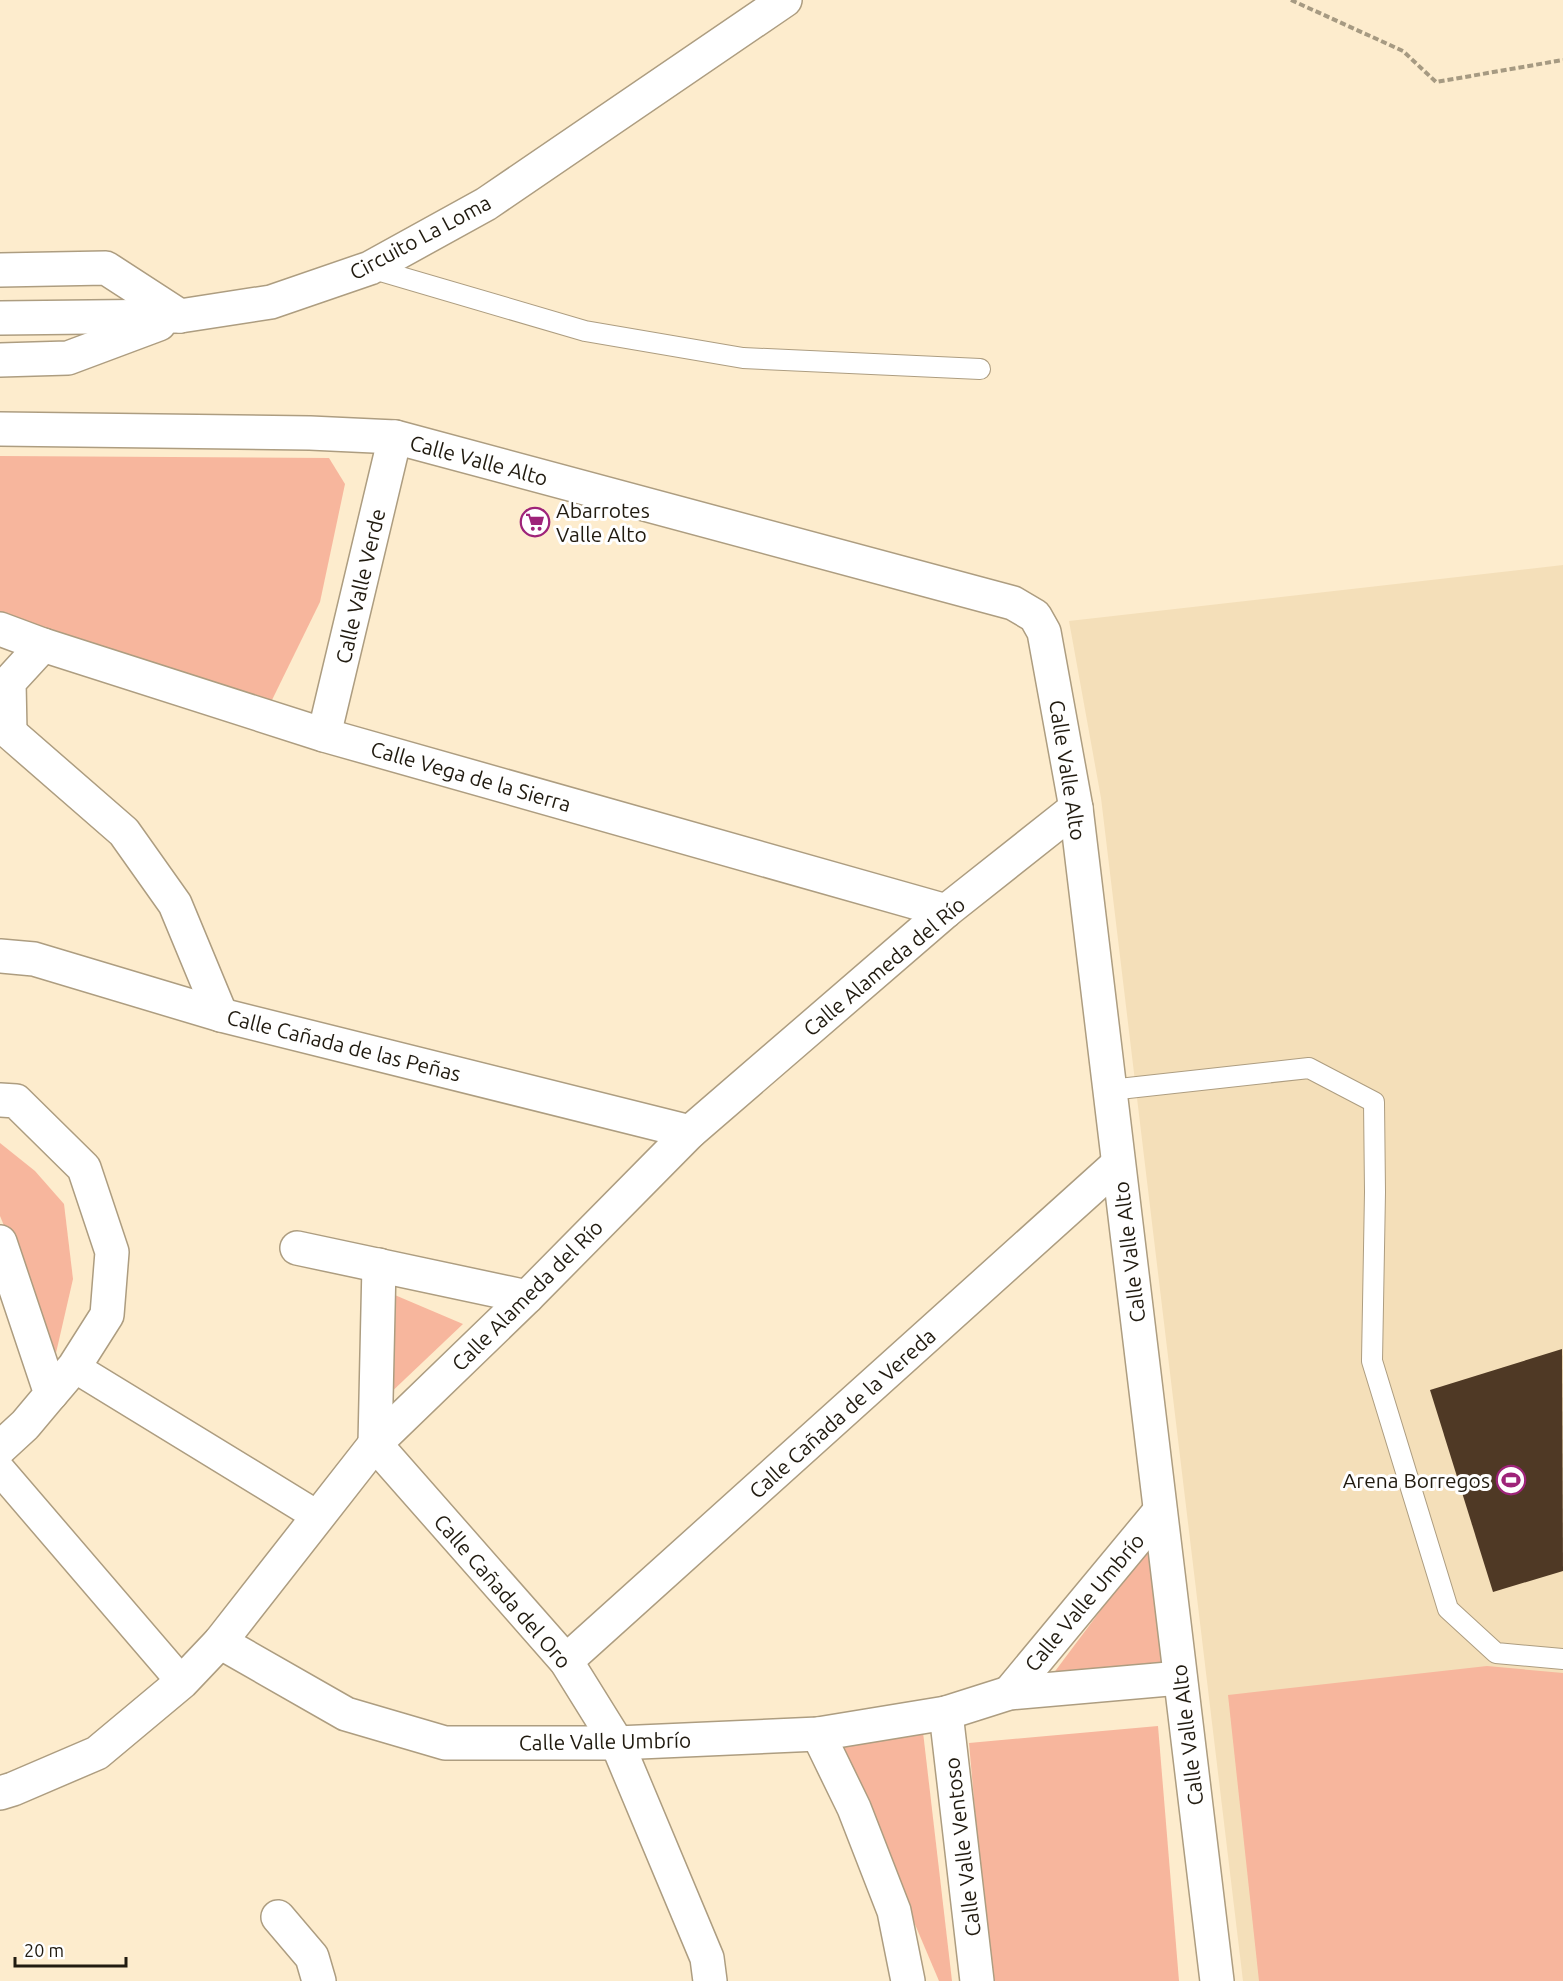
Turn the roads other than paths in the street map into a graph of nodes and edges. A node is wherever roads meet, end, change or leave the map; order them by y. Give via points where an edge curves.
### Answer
1 (784, 0) edge
2 (370, 268) junction
3 (0, 270) edge
4 (180, 316) junction
5 (0, 318) edge
6 (0, 360) edge
7 (980, 369) dead end
8 (0, 429) edge
9 (395, 437) junction
10 (0, 629) edge
11 (43, 645) junction
12 (5, 728) edge
13 (324, 735) junction
14 (1076, 808) junction
15 (946, 911) junction
16 (0, 956) edge
17 (221, 1015) junction
18 (1110, 1090) junction
19 (0, 1100) edge
20 (690, 1132) junction
21 (1118, 1164) junction
22 (0, 1242) edge
23 (297, 1248) dead end
24 (379, 1265) junction
25 (527, 1297) junction
26 (74, 1367) junction
27 (51, 1394) junction
28 (13, 1423) edge
29 (375, 1444) junction
30 (0, 1448) edge
31 (0, 1470) edge
32 (1160, 1511) junction
33 (319, 1517) junction
34 (220, 1642) junction
35 (1563, 1659) edge
36 (566, 1661) junction
37 (1180, 1678) junction
38 (182, 1682) junction
39 (1009, 1694) junction
40 (946, 1713) junction
41 (818, 1734) junction
42 (617, 1743) junction
43 (0, 1793) edge
44 (278, 1917) dead end
45 (319, 1981) edge
46 (710, 1981) edge
47 (908, 1981) edge
48 (977, 1981) edge
49 (1216, 1981) edge

1 - 2 street, Circuito La Loma via 486,204
2 - 4 street, Circuito La Loma via 271,302
2 - 7 lane via 585,331 743,358
3 - 4 street via 106,268
4 - 5 street, Circuito La Loma
4 - 6 street via 68,358
8 - 9 street, Calle Valle Alto
9 - 13 street, Calle Valle Verde
9 - 14 street, Calle Valle Alto via 1013,603 1035,616 1044,632
10 - 11 street, Calle Vega de la Sierra
11 - 12 street via 9,682
11 - 13 street, Calle Vega de la Sierra
12 - 17 street via 124,832 175,904
13 - 15 street, Calle Vega de la Sierra
14 - 15 street, Calle Alameda del Río
14 - 18 street, Calle Valle Alto
15 - 20 street, Calle Alameda del Río
16 - 17 street, Calle Cañada de las Peñas via 34,958
17 - 20 street, Calle Cañada de las Peñas
18 - 21 street, Calle Valle Alto
18 - 35 lane via 1309,1068 1374,1102 1372,1362 1448,1610 1496,1653
19 - 26 street via 16,1101 84,1168 112,1252 107,1315
20 - 25 street, Calle Alameda del Río
21 - 32 street, Calle Valle Alto
21 - 36 street, Calle Cañada de la Vereda
22 - 27 street
23 - 24 street
24 - 25 street
24 - 29 street
25 - 29 street, Calle Alameda del Río
26 - 27 street
26 - 33 street
27 - 28 street
28 - 30 street
29 - 33 street, Calle Alameda del Río
29 - 36 street, Calle Cañada del Oro
31 - 38 street
32 - 37 street, Calle Valle Alto
32 - 39 street, Calle Valle Umbrío
33 - 34 street, Calle Alameda del Río
34 - 38 street, Calle Alameda del Río
34 - 42 street, Calle Valle Umbrío via 346,1714 445,1743
36 - 42 street, Calle Cañada del Oro
37 - 39 street, Calle Valle Umbrío
37 - 49 street, Calle Valle Alto
38 - 43 street, Calle Alameda del Río via 97,1753
39 - 40 street, Calle Valle Umbrío
40 - 41 street, Calle Valle Umbrío
40 - 48 street, Calle Valle Ventoso
41 - 42 street, Calle Valle Umbrío
41 - 47 street via 854,1808 894,1911
42 - 46 street, Calle Cañada del Oro via 707,1958
44 - 45 street via 312,1958

